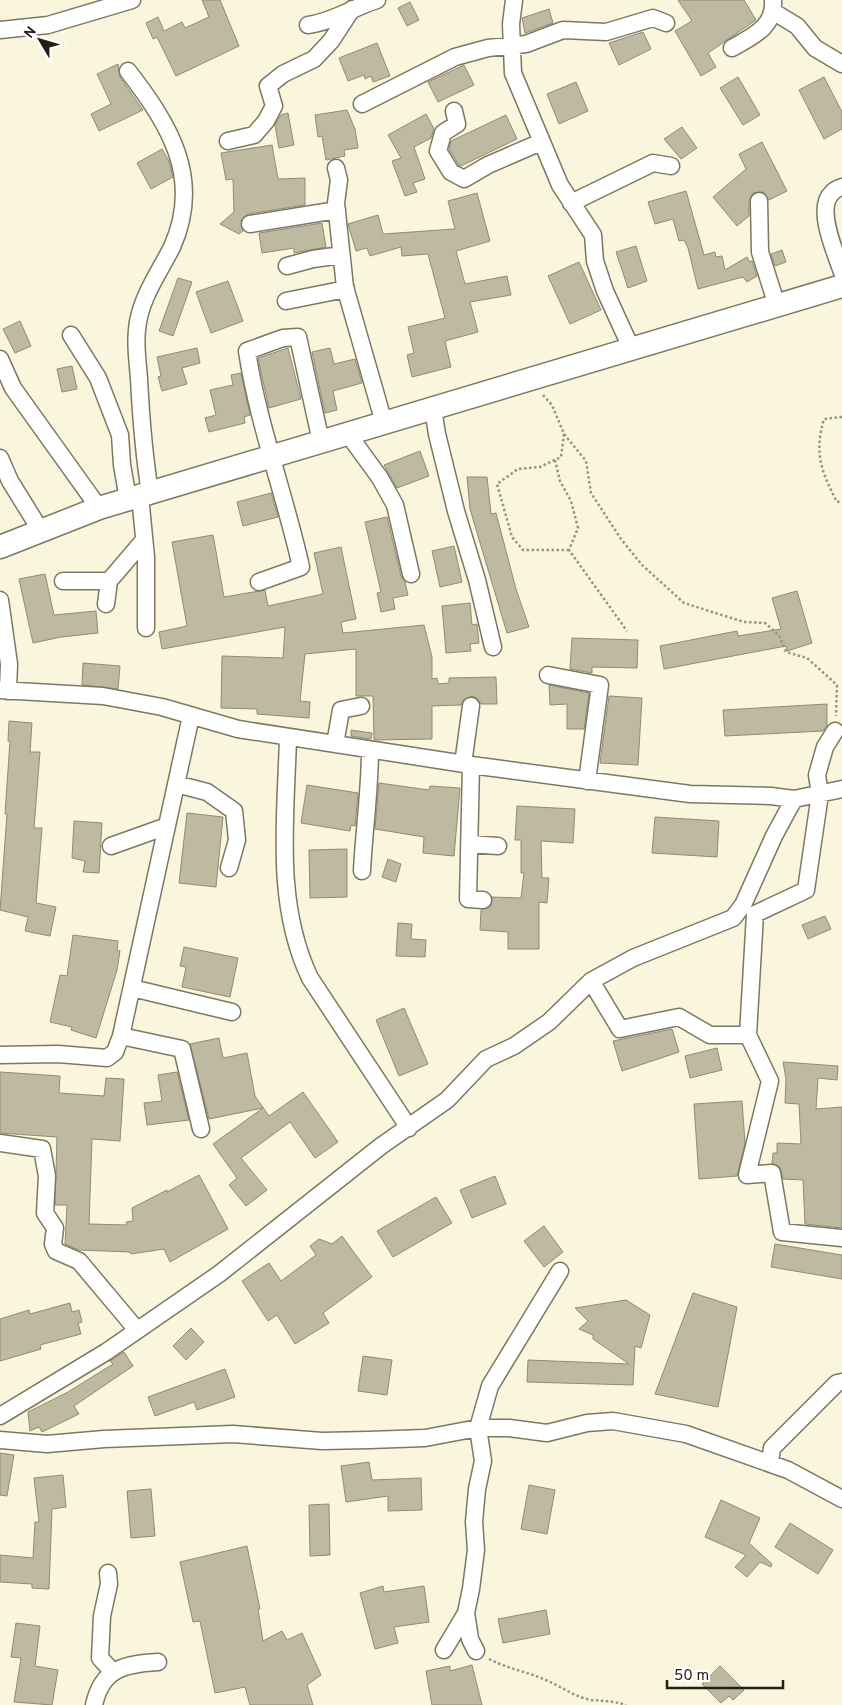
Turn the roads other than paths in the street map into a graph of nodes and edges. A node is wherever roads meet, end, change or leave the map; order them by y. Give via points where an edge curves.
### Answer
1 (132, 0) edge
2 (377, 0) edge
3 (514, 0) edge
4 (773, 6) edge
5 (352, 9) junction
6 (666, 23) dead end
7 (308, 25) dead end
8 (0, 30) edge
9 (512, 47) junction
10 (732, 48) dead end
11 (842, 64) edge
12 (128, 70) dead end
13 (362, 104) dead end
14 (454, 110) dead end
15 (228, 141) dead end
16 (541, 142) junction
17 (671, 166) dead end
18 (336, 168) dead end
19 (842, 186) edge
20 (759, 201) dead end
21 (571, 203) junction
22 (337, 210) junction
23 (250, 224) dead end
24 (341, 255) junction
25 (287, 266) dead end
26 (842, 272) edge
27 (842, 286) edge
28 (346, 290) junction
29 (286, 301) dead end
30 (777, 306) junction
31 (71, 335) dead end
32 (632, 350) junction
33 (0, 359) edge
34 (433, 409) junction
35 (384, 423) junction
36 (348, 434) junction
37 (321, 442) junction
38 (272, 457) junction
39 (0, 458) edge
40 (139, 496) junction
41 (99, 508) junction
42 (41, 531) junction
43 (144, 540) junction
44 (0, 547) edge
45 (411, 574) dead end
46 (63, 581) dead end
47 (109, 581) junction
48 (260, 582) dead end
49 (0, 600) edge
50 (106, 604) dead end
51 (146, 628) dead end
52 (493, 647) dead end
53 (548, 675) dead end
54 (4, 691) edge
55 (361, 706) dead end
56 (471, 706) dead end
57 (191, 716) junction
58 (835, 731) road end
59 (288, 737) junction
60 (334, 744) junction
61 (370, 750) junction
62 (467, 765) junction
63 (587, 781) junction
64 (176, 784) junction
65 (842, 789) edge
66 (820, 794) junction
67 (794, 799) junction
68 (167, 826) junction
69 (470, 844) junction
70 (111, 846) dead end
71 (498, 846) dead end
72 (229, 868) dead end
73 (362, 871) dead end
74 (483, 900) dead end
75 (591, 981) junction
76 (132, 988) junction
77 (232, 1012) dead end
78 (748, 1035) junction
79 (121, 1036) junction
80 (0, 1054) edge
81 (409, 1128) junction
82 (202, 1129) dead end
83 (0, 1143) edge
84 (842, 1238) edge
85 (560, 1271) dead end
86 (138, 1330) junction
87 (842, 1382) edge
88 (0, 1416) edge
89 (478, 1428) junction
90 (0, 1440) edge
91 (770, 1463) junction
92 (842, 1499) edge
93 (108, 1573) dead end
94 (466, 1613) junction
95 (444, 1650) dead end
96 (476, 1651) road end
97 (158, 1662) dead end
98 (112, 1671) junction
99 (94, 1705) edge

1 - 8 street via 48,25
2 - 5 street
3 - 9 street
4 - 10 street via 764,28
4 - 11 street via 816,48
5 - 7 street via 321,24
5 - 15 street via 332,41 314,59 283,74 268,86 274,106 254,135
6 - 9 street via 653,18 606,32 563,30
9 - 13 street via 488,48 455,57
9 - 16 street via 513,73
12 - 40 street via 156,107 173,142 186,189 182,218 149,291 136,330 142,446
14 - 16 street via 457,124 443,133 438,151 451,172 464,178
16 - 21 street
17 - 21 street via 653,163
18 - 22 street via 339,180
19 - 26 street via 831,193 825,220
20 - 30 street via 760,252
21 - 32 street via 593,235 595,261 605,291
22 - 23 street
22 - 24 street
24 - 25 street
24 - 28 street
27 - 30 main road
28 - 29 street
28 - 35 street
30 - 32 main road
31 - 40 street via 98,378 120,436 122,465
32 - 34 main road
33 - 41 street via 13,388
34 - 35 main road
34 - 52 street via 456,511
35 - 36 main road
36 - 37 main road
36 - 45 street via 395,505
37 - 38 main road
37 - 38 street via 298,337 283,338 247,351
38 - 40 main road
38 - 48 street via 301,567
39 - 42 street via 10,481
40 - 41 main road
40 - 43 street
41 - 42 main road
42 - 44 main road
43 - 47 street
43 - 51 street
46 - 47 street
47 - 50 street
49 - 54 street via 9,664
53 - 63 street via 600,685
54 - 57 street via 103,696
55 - 60 street via 342,710
56 - 62 street
57 - 59 street via 238,729
57 - 64 street
58 - 66 street via 821,759 818,775
59 - 60 street
59 - 81 street via 285,889 299,955 310,978
60 - 61 street
61 - 62 street
61 - 73 street
62 - 63 street
62 - 69 street
63 - 67 street via 690,794
64 - 68 street
64 - 72 street via 207,792 234,811 237,840
65 - 66 street
66 - 67 street
66 - 78 street via 806,890 755,914
67 - 75 street via 743,905 733,918 633,958
68 - 70 street
68 - 76 street
69 - 71 street
69 - 74 street via 468,899
75 - 78 street via 620,1028 679,1017 710,1035
75 - 81 street via 549,1022 514,1046 486,1059 447,1100
76 - 77 street
76 - 79 street
78 - 84 street via 770,1080 747,1175 772,1173 782,1232
79 - 80 street via 115,1052 107,1058
79 - 82 street via 182,1050
81 - 86 street via 381,1146 219,1274
83 - 86 street via 42,1149 47,1176 45,1213 55,1228 53,1244 56,1251 79,1261
85 - 89 street via 490,1386
86 - 88 street
87 - 91 street via 772,1448
89 - 90 street via 425,1438 368,1440 322,1441 233,1434 46,1444
89 - 91 street via 547,1433 587,1423 613,1421 686,1434
89 - 94 street via 483,1460 474,1522 476,1550
91 - 92 street
93 - 98 street via 100,1658
94 - 95 street
94 - 96 street via 470,1639
97 - 98 street
98 - 99 street

